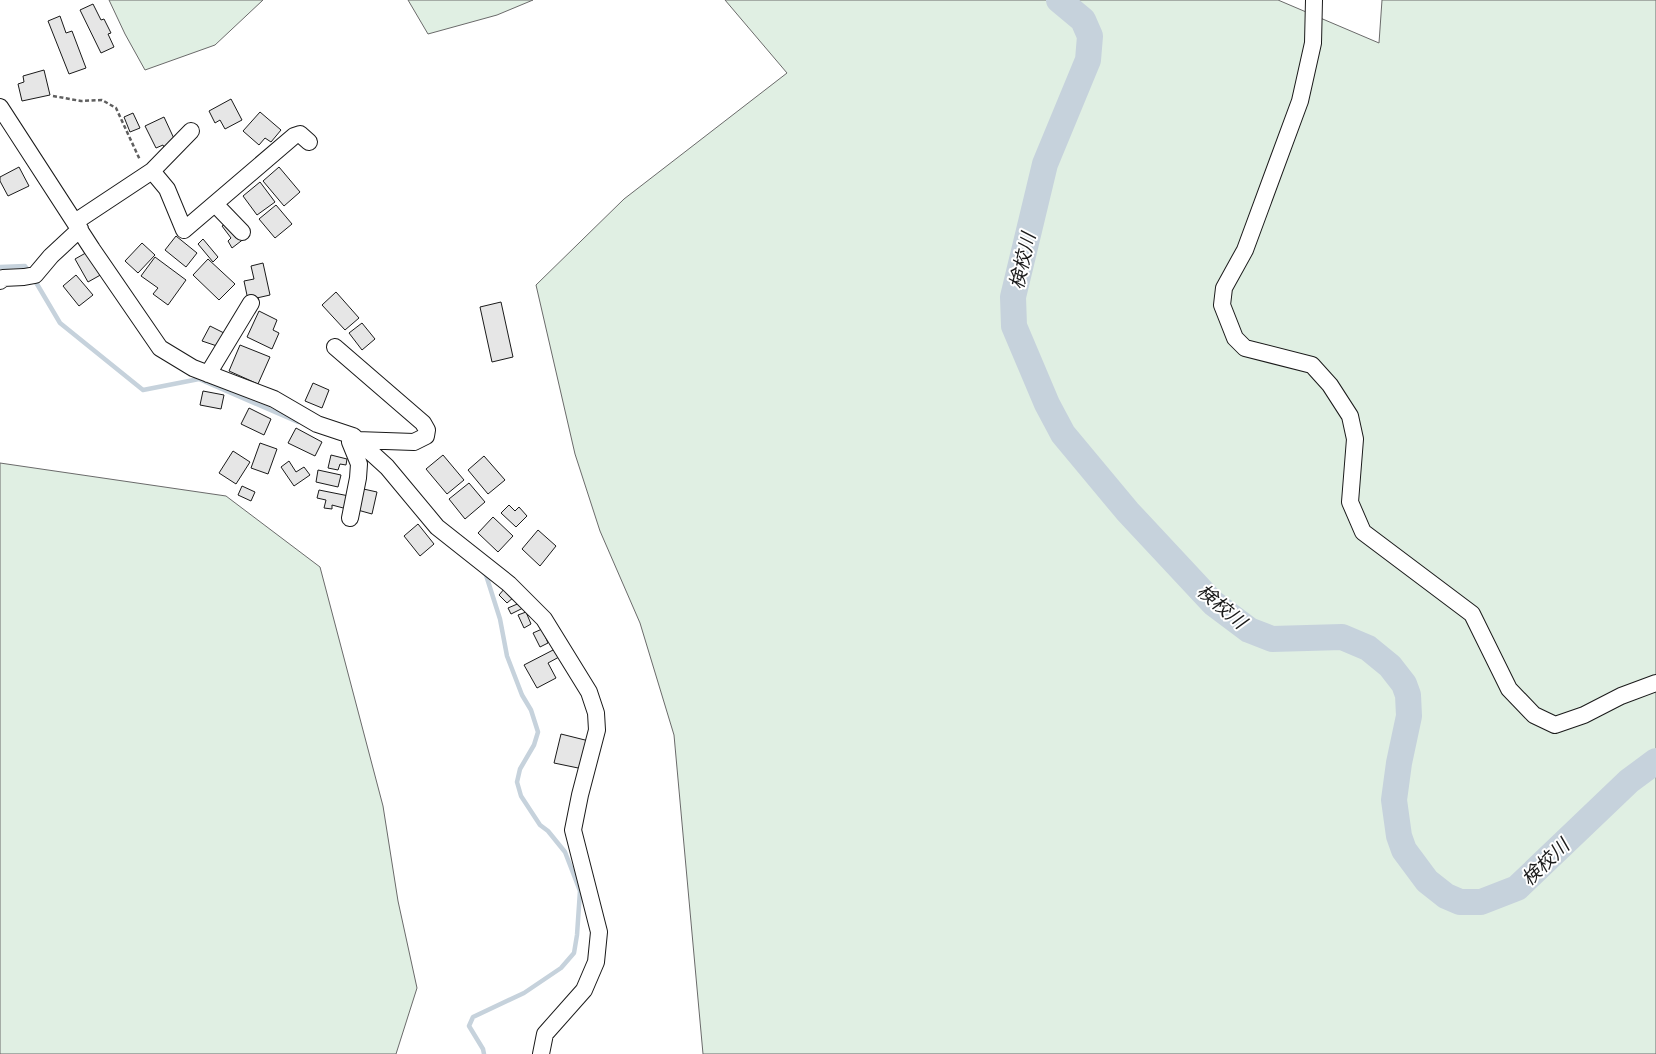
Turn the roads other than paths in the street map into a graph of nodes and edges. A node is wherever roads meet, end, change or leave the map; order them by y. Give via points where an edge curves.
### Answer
1 (1314, 0) edge
2 (0, 107) edge
3 (191, 131) dead end
4 (309, 142) dead end
5 (152, 171) junction
6 (215, 204) junction
7 (77, 225) junction
8 (242, 232) dead end
9 (1, 278) edge
10 (251, 303) dead end
11 (335, 347) dead end
12 (208, 374) junction
13 (354, 443) junction
14 (350, 518) dead end
15 (1656, 683) edge
16 (542, 1054) edge

1 - 15 street via 1313,42 1300,101 1245,250 1224,288 1222,305 1235,338 1245,348 1312,365 1330,385 1350,416 1355,440 1350,502 1363,532 1472,614 1508,688 1534,715 1555,725
2 - 7 street
3 - 5 street
4 - 6 street via 300,134 294,136
5 - 6 street via 167,189 184,230
5 - 7 street
6 - 8 street
7 - 9 street via 30,276
7 - 12 street via 160,348
10 - 12 street
11 - 13 street via 423,423 427,430 426,436 414,442
12 - 13 street via 274,398
13 - 14 street via 359,464
13 - 16 street via 387,468 437,527 509,584 544,619 588,692 596,713 597,730 574,830 599,932 596,962 584,990 545,1034

